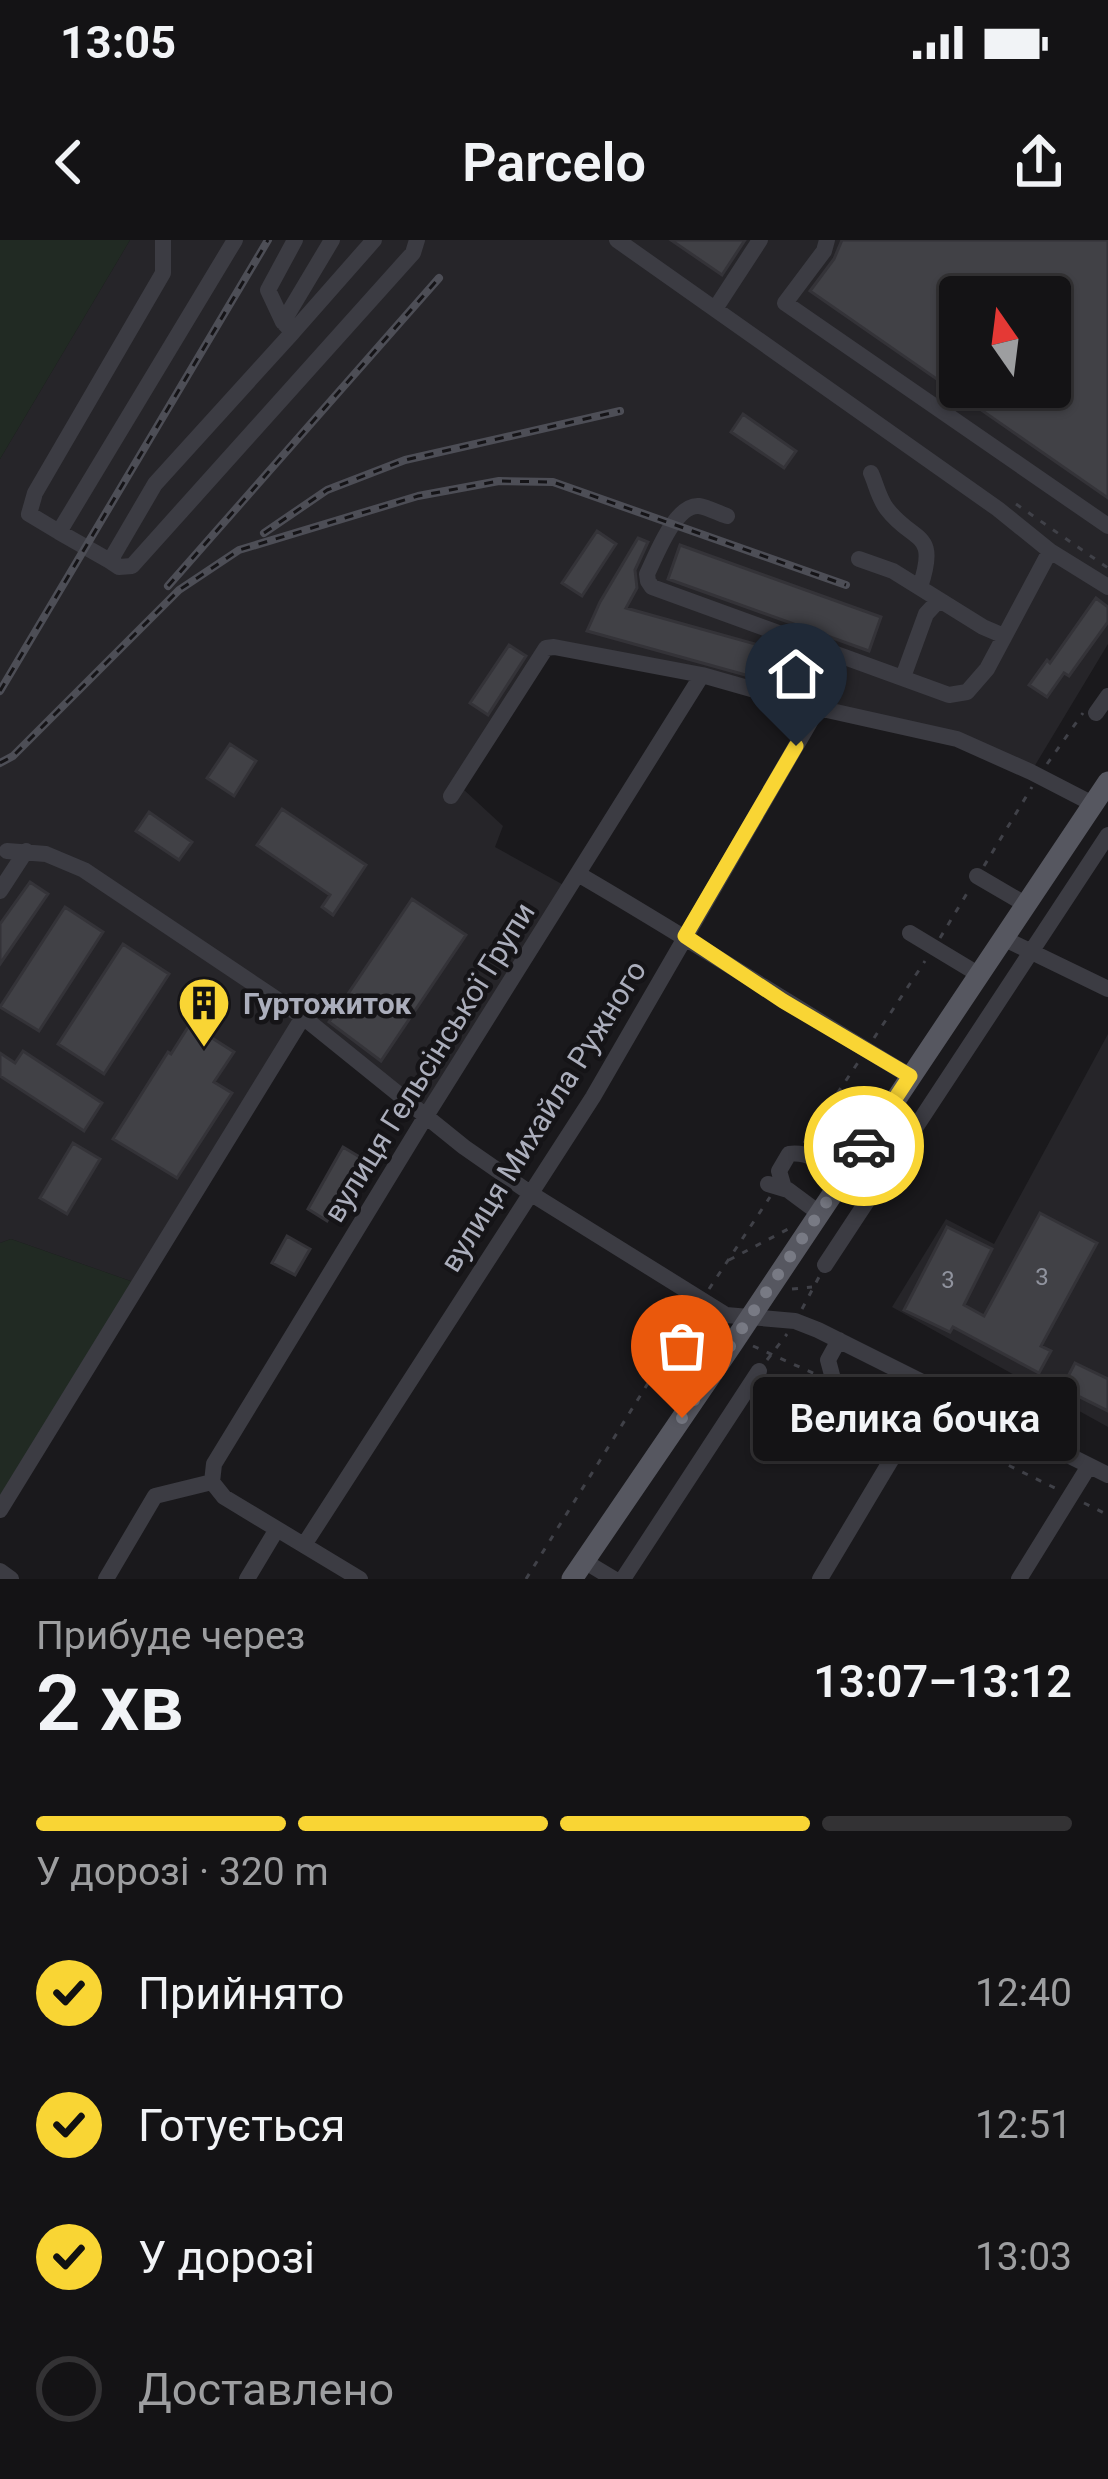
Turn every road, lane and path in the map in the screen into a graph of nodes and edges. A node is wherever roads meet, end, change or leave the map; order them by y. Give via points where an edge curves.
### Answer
1 (163, 240) edge
2 (235, 240) edge
3 (296, 240) edge
4 (332, 240) edge
5 (374, 240) edge
6 (417, 240) edge
7 (760, 240) edge
8 (827, 240) edge
9 (627, 243) edge
10 (715, 309) junction
11 (288, 327) junction
12 (871, 473) dead end
13 (727, 516) dead end
14 (1108, 526) edge
15 (59, 532) junction
16 (1051, 551) junction
17 (859, 559) dead end
18 (110, 561) junction
19 (920, 587) junction
20 (1108, 587) edge
21 (938, 601) junction
22 (1004, 636) junction
23 (703, 675) junction
24 (903, 677) junction
25 (1108, 696) edge
26 (818, 708) junction
27 (1090, 712) joint
28 (1040, 776) junction
29 (1108, 782) edge
30 (451, 796) dead end
31 (1093, 804) junction
32 (1108, 835) edge
33 (578, 874) junction
34 (977, 876) junction
35 (0, 891) edge
36 (1025, 904) junction
37 (910, 933) dead end
38 (685, 936) junction
39 (1003, 938) junction
40 (934, 947) junction
41 (1030, 951) junction
42 (978, 974) junction
43 (1108, 989) edge
44 (303, 1017) junction
45 (866, 1050) junction
46 (910, 1076) junction
47 (426, 1116) junction
48 (798, 1153) junction
49 (844, 1175) junction
50 (776, 1186) junction
51 (530, 1193) junction
52 (819, 1213) junction
53 (790, 1228) dead end
54 (728, 1261) junction
55 (825, 1265) joint
56 (814, 1287) junction
57 (790, 1289) dead end
58 (706, 1293) dead end
59 (695, 1307) dead end
60 (802, 1311) dead end
61 (751, 1315) junction
62 (788, 1332) dead end
63 (838, 1340) junction
64 (759, 1371) joint
65 (830, 1381) dead end
66 (932, 1385) junction
67 (1089, 1466) junction
68 (1108, 1475) edge
69 (212, 1482) junction
70 (0, 1510) edge
71 (277, 1529) junction
72 (304, 1545) junction
73 (578, 1570) edge
74 (0, 1571) edge
75 (11, 1579) edge
76 (106, 1579) edge
77 (247, 1579) edge
78 (360, 1579) edge
79 (526, 1579) edge
80 (614, 1579) edge
81 (623, 1579) edge
82 (820, 1579) edge
83 (1019, 1579) edge

1 - 15 street via 163,273 34,493 29,514
2 - 15 street
3 - 11 street via 268,290
4 - 11 street
5 - 11 street
6 - 18 street via 132,566
7 - 10 street
8 - 14 street via 785,303
9 - 10 street
10 - 16 street
11 - 18 street via 155,484
12 - 19 street via 886,508 927,550
13 - 24 street via 686,508 647,574 652,587
15 - 18 street
16 - 20 street
16 - 22 street
17 - 19 street
19 - 21 street
21 - 22 street
21 - 24 street
22 - 24 street via 967,692 949,695
23 - 26 street
23 - 30 street via 546,648
23 - 33 street, вулиця Гельсінської Групи
25 - 27 street
26 - 28 street via 957,739
26 - 38 street, вулиця Михайла Ружного
27 - 28 path
28 - 31 street
28 - 34 path
29 - 31 main road
31 - 36 main road
32 - 41 street
33 - 38 street
33 - 47 street, вулиця Гельсінської Групи
34 - 36 street
34 - 40 path
35 - 44 street via 16,851 46,854 84,870
36 - 39 main road
37 - 40 street
38 - 45 street
38 - 51 street, вулиця Михайла Ружного
39 - 41 street
39 - 42 main road
40 - 42 street
40 - 45 path
41 - 43 street
41 - 55 street
42 - 46 main road
44 - 47 street
44 - 70 street
45 - 46 street
45 - 48 path
46 - 49 main road
47 - 51 street
47 - 69 street, вулиця Гельсінської Групи via 214,1464
48 - 49 street
48 - 50 street via 789,1154
49 - 52 main road
50 - 52 street
50 - 54 path
51 - 61 street via 726,1315
51 - 72 street, вулиця Михайла Ружного
52 - 61 main road
53 - 54 path
54 - 58 path
55 - 56 path
56 - 57 path
56 - 60 path
59 - 79 path
61 - 63 street via 795,1321
61 - 73 main road
62 - 64 path
63 - 65 street
63 - 66 street
64 - 81 street
66 - 67 street
66 - 82 street
67 - 68 street
67 - 83 street
69 - 71 street
69 - 76 street via 155,1496
71 - 72 street
71 - 77 street
72 - 78 street
73 - 80 street
74 - 75 street

